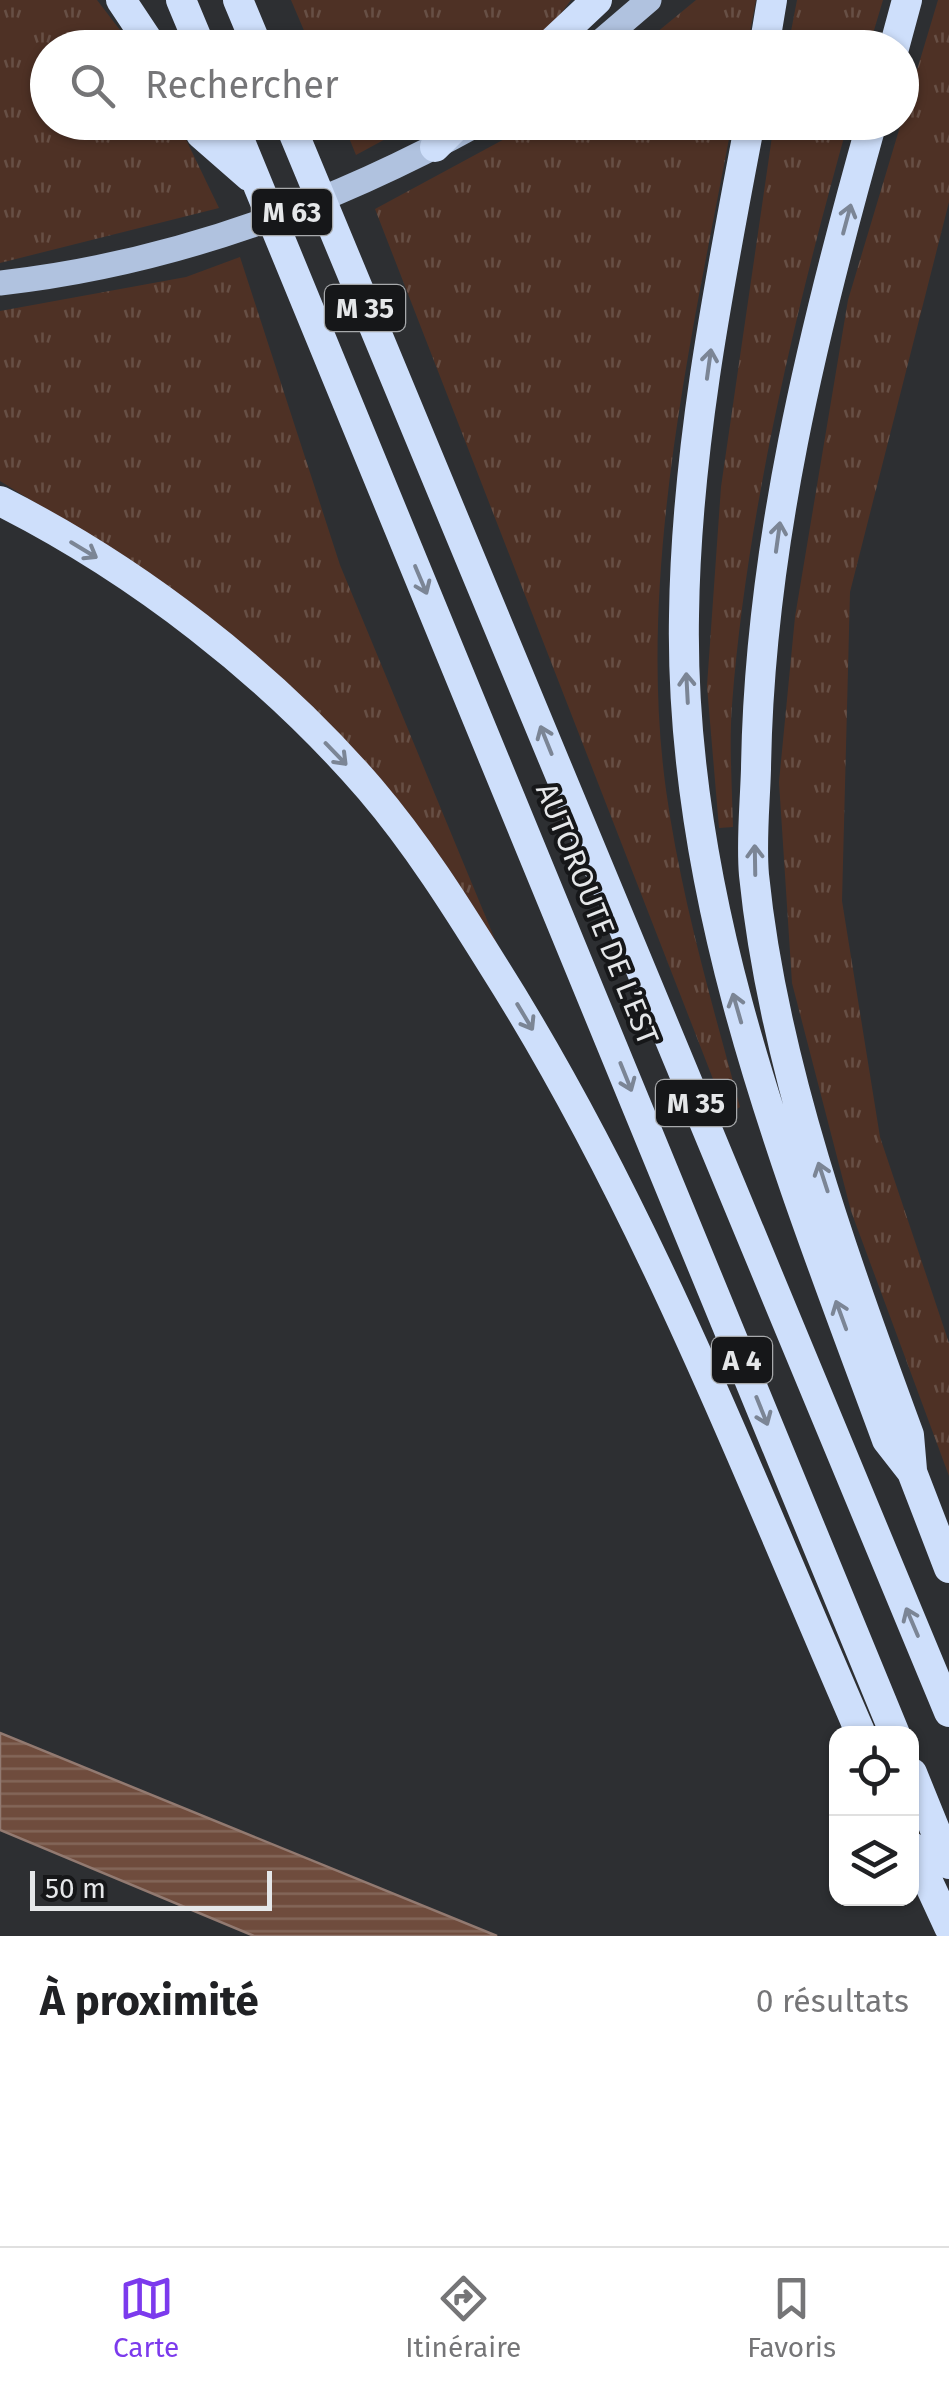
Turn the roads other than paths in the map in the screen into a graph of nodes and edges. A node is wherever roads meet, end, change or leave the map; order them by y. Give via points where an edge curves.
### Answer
1 (121, 0) edge
2 (181, 0) edge
3 (238, 0) edge
4 (598, 0) edge
5 (649, 0) edge
6 (772, 0) edge
7 (908, 0) edge
8 (142, 30) edge
9 (193, 30) edge
10 (250, 30) edge
11 (566, 30) edge
12 (614, 30) edge
13 (767, 30) edge
14 (899, 30) edge
15 (208, 140) edge
16 (239, 140) edge
17 (296, 140) edge
18 (443, 140) edge
19 (449, 140) edge
20 (747, 140) edge
21 (867, 140) edge
22 (435, 148) junction
23 (256, 183) junction
24 (0, 283) edge
25 (0, 501) edge
26 (590, 987) joint
27 (912, 1472) junction
28 (949, 1568) edge
29 (949, 1712) edge
30 (858, 1726) edge
31 (892, 1726) edge
32 (919, 1790) edge
33 (919, 1862) edge
34 (949, 1864) edge
35 (949, 1927) edge

1 - 8 highway
2 - 9 highway
3 - 10 highway
4 - 11 highway
5 - 12 main road
6 - 13 highway
7 - 14 highway
15 - 23 highway
16 - 23 highway, AUTOROUTE DE L’EST / M 35
29 -> 17 highway, AUTOROUTE DE L’EST / M 35
18 - 22 highway
19 - 22 main road, M 63
27 -> 20 highway via 888,1440 780,1150 734,996 700,838 684,618 690,505
27 -> 21 highway via 909,1436 792,1082 754,872 759,684 784,496
22 - 24 main road, M 63 via 264,223 174,250
23 -> 26 highway, AUTOROUTE DE L’EST / M 35
25 -> 30 highway via 115,569 256,678 371,790 446,891 592,1132
26 -> 31 highway, AUTOROUTE DE L’EST / A 4
27 - 28 highway
32 - 34 highway
33 - 35 highway

